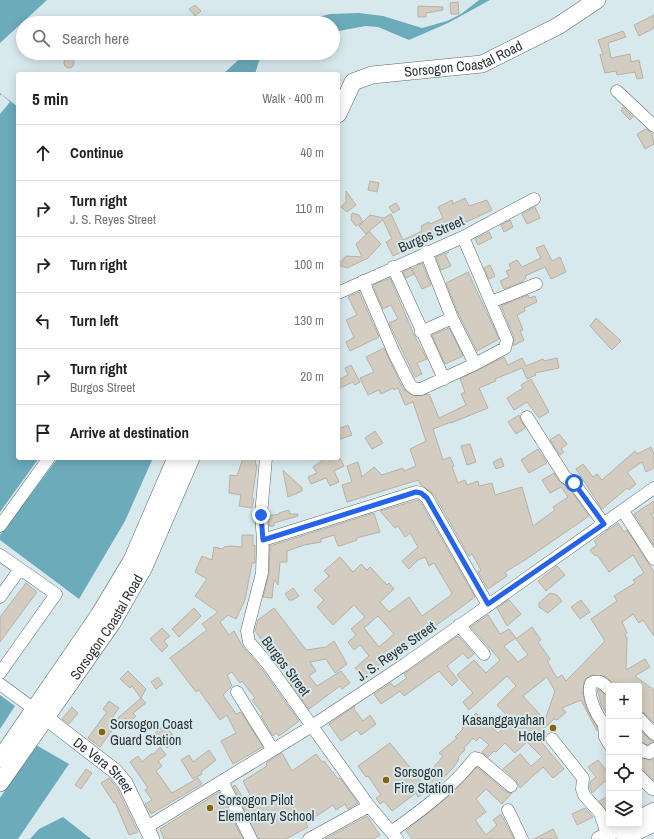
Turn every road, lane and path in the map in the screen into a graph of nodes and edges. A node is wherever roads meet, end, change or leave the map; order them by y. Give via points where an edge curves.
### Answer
1 (581, 0) edge
2 (597, 0) edge
3 (340, 89) edge
4 (617, 91) dead end
5 (340, 110) edge
6 (654, 126) edge
7 (534, 199) dead end
8 (463, 236) junction
9 (426, 252) junction
10 (393, 267) junction
11 (363, 281) junction
12 (536, 284) dead end
13 (340, 292) edge
14 (490, 302) junction
15 (452, 318) junction
16 (422, 332) junction
17 (475, 364) junction
18 (444, 379) junction
19 (527, 417) dead end
20 (48, 460) edge
21 (175, 460) edge
22 (190, 460) edge
23 (266, 460) edge
24 (654, 488) edge
25 (623, 511) junction
26 (604, 524) junction
27 (0, 526) edge
28 (263, 540) junction
29 (0, 554) edge
30 (653, 556) edge
31 (20, 569) junction
32 (0, 597) edge
33 (488, 604) junction
34 (459, 626) junction
35 (484, 654) dead end
36 (0, 673) edge
37 (0, 684) edge
38 (606, 686) edge
39 (237, 692) dead end
40 (40, 713) junction
41 (640, 719) edge
42 (606, 724) edge
43 (312, 726) junction
44 (654, 734) edge
45 (552, 739) dead end
46 (654, 749) edge
47 (273, 750) junction
48 (642, 750) edge
49 (0, 759) edge
50 (642, 779) edge
51 (222, 781) junction
52 (0, 783) edge
53 (511, 786) dead end
54 (654, 789) edge
55 (369, 806) junction
56 (508, 810) dead end
57 (654, 810) edge
58 (621, 827) edge
59 (646, 827) edge
60 (149, 833) edge
61 (395, 837) edge
62 (603, 837) edge
63 (251, 839) edge
64 (309, 839) edge
65 (522, 839) edge
66 (624, 839) edge

1 - 3 highway, Sorsogon Coastal Road via 554,18 481,52 372,63 348,74
2 - 5 highway, Sorsogon Coastal Road via 558,26 482,64 372,74 353,82
4 - 6 street
7 - 8 street, Burgos Street
8 - 9 street, Burgos Street
8 - 14 street
9 - 10 street, Burgos Street
9 - 15 street
10 - 11 street, Burgos Street
10 - 16 street
11 - 13 street, Burgos Street
11 - 18 street via 410,385 421,389
12 - 14 street
14 - 17 street via 507,340 505,348
15 - 16 street
15 - 17 street
16 - 18 street
17 - 18 street
19 - 26 street via 565,477 574,483
20 - 27 street
21 - 40 highway, Sorsogon Coastal Road via 132,560
22 - 40 highway, Sorsogon Coastal Road via 144,567 112,623
23 - 28 street, Burgos Street via 261,515
24 - 25 street, J. S. Reyes Street
25 - 26 street, J. S. Reyes Street
25 - 30 street
26 - 33 street, J. S. Reyes Street
28 - 33 street via 416,492 421,493 427,498
28 - 43 street, Burgos Street via 262,573 247,631 249,642
29 - 31 street
31 - 32 street
31 - 36 street via 56,594
33 - 34 street, J. S. Reyes Street
34 - 35 street
34 - 43 street, J. S. Reyes Street
37 - 40 street
38 - 42 street via 603,682 591,683 589,693
39 - 47 street
40 - 49 highway, Sorsogon Coastal Road
40 - 52 highway, Sorsogon Coastal Road
40 - 60 main road, De Vera Street via 115,771 125,783
41 - 44 street
43 - 47 street, J. S. Reyes Street
43 - 55 street, Burgos Street
45 - 62 street via 583,778 584,795 600,813
46 - 48 street via 649,753
47 - 51 street, J. S. Reyes Street
50 - 54 street
51 - 60 street, J. S. Reyes Street
51 - 63 street
53 - 61 street via 475,758 464,772
55 - 61 street, Burgos Street
55 - 64 street
56 - 65 street
57 - 59 main road
58 - 62 main road
59 - 66 main road

